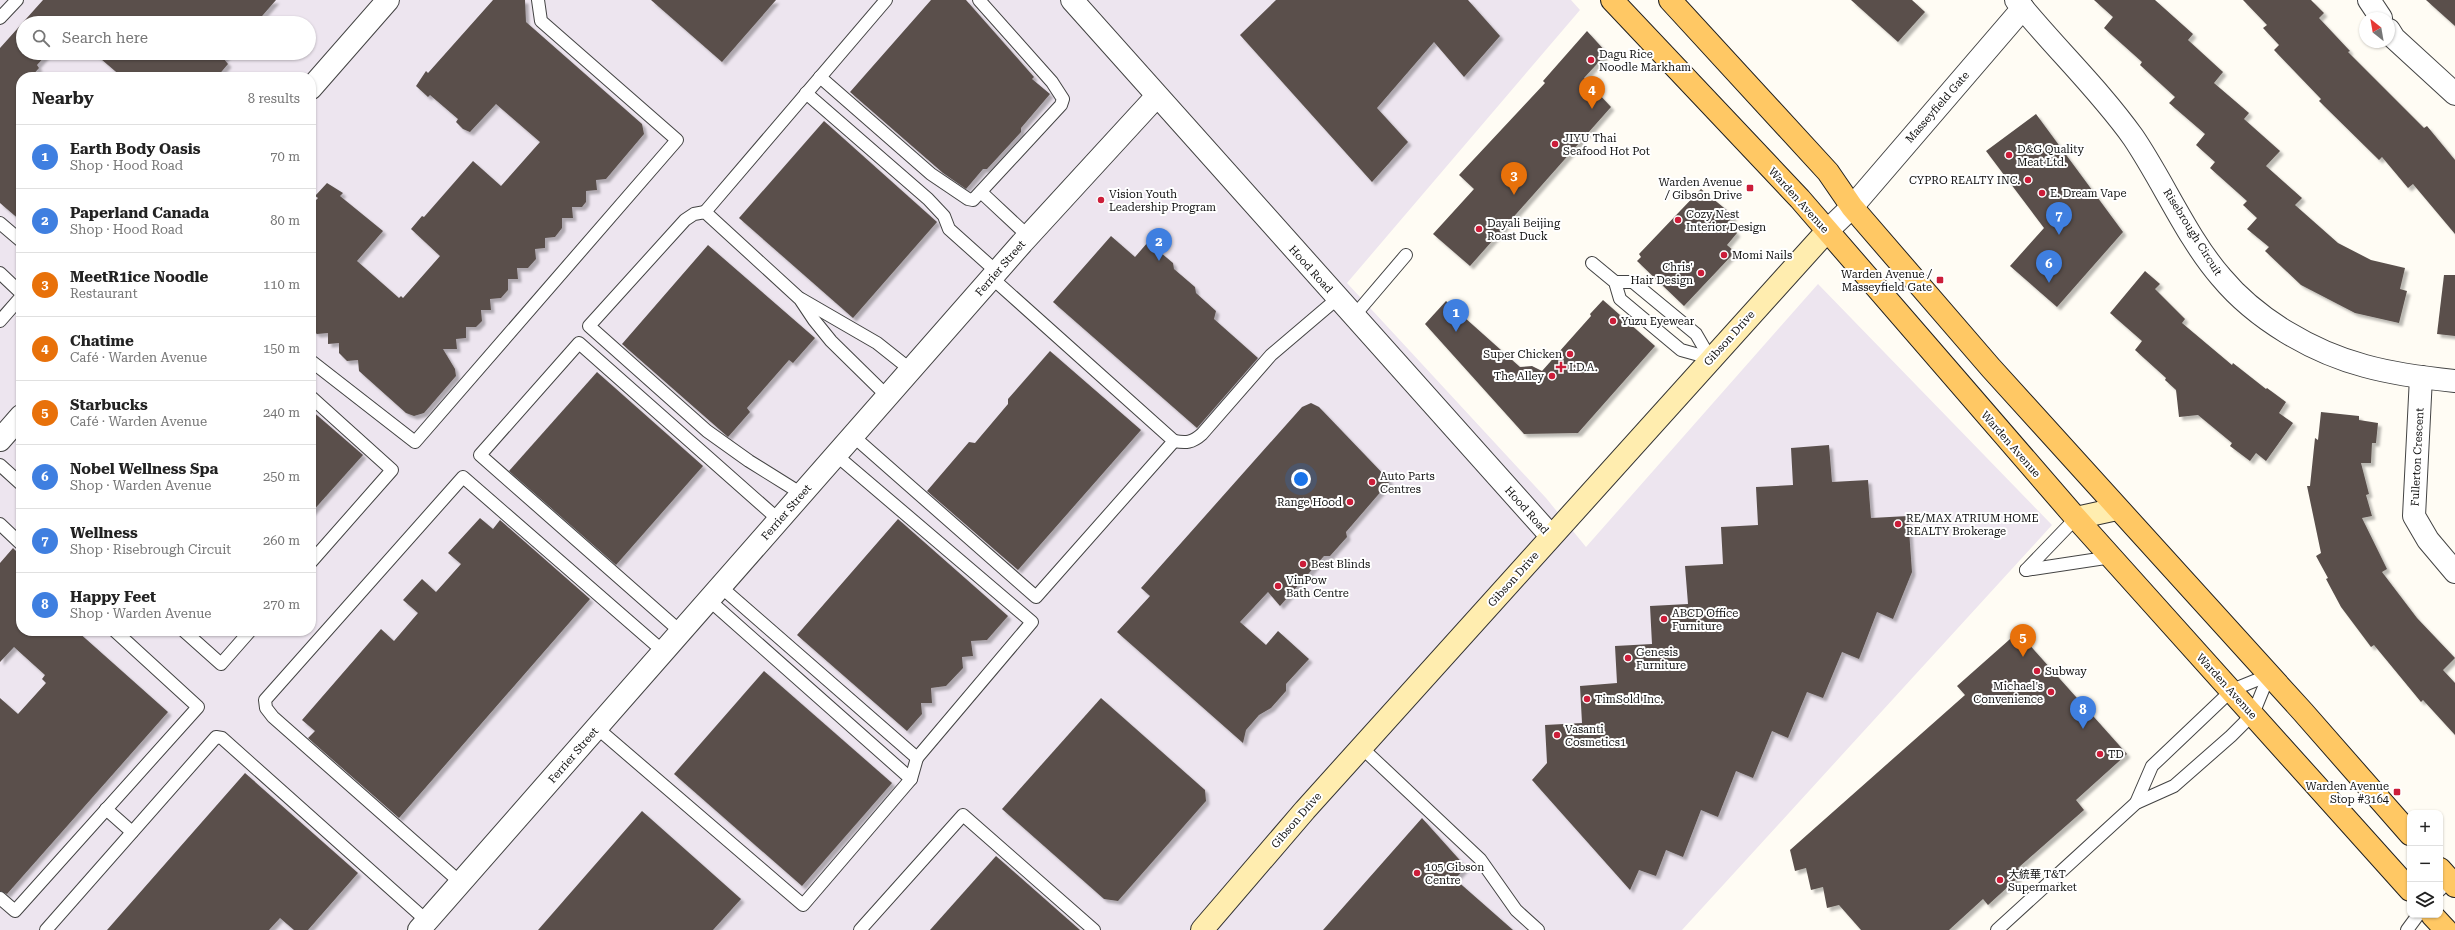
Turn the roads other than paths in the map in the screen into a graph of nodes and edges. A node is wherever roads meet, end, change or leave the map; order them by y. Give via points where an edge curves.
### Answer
1 (17, 0) edge
2 (538, 0) edge
3 (886, 0) edge
4 (979, 0) edge
5 (1072, 0) edge
6 (1612, 0) edge
7 (1670, 0) edge
8 (2369, 0) edge
9 (386, 1) edge
10 (2020, 4) edge
11 (2377, 12) edge
12 (0, 18) edge
13 (2395, 39) edge
14 (820, 77) junction
15 (316, 82) edge
16 (806, 93) junction
17 (2455, 94) edge
18 (1156, 96) junction
19 (982, 193) junction
20 (1852, 207) junction
21 (705, 212) junction
22 (0, 223) edge
23 (1827, 231) junction
24 (1028, 236) junction
25 (16, 237) edge
26 (1406, 255) dead end
27 (1592, 263) dead end
28 (0, 274) edge
29 (994, 275) junction
30 (1615, 282) junction
31 (16, 288) edge
32 (1338, 298) junction
33 (800, 299) junction
34 (16, 303) edge
35 (1354, 316) junction
36 (0, 321) edge
37 (589, 326) junction
38 (578, 343) junction
39 (1710, 358) junction
40 (316, 366) edge
41 (911, 370) junction
42 (2420, 377) junction
43 (2455, 381) edge
44 (888, 397) junction
45 (316, 402) edge
46 (853, 436) junction
47 (1174, 440) junction
48 (836, 455) junction
49 (0, 465) edge
50 (16, 479) edge
51 (802, 494) junction
52 (2117, 509) junction
53 (2076, 518) junction
54 (779, 520) junction
55 (0, 524) edge
56 (1551, 536) junction
57 (16, 539) edge
58 (316, 556) edge
59 (2112, 557) junction
60 (2455, 572) edge
61 (715, 593) junction
62 (681, 632) junction
63 (120, 636) edge
64 (190, 636) edge
65 (246, 636) edge
66 (664, 652) junction
67 (2269, 675) junction
68 (2232, 690) junction
69 (2253, 714) junction
70 (596, 728) junction
71 (1361, 748) junction
72 (917, 758) junction
73 (911, 779) junction
74 (2136, 803) junction
75 (106, 809) junction
76 (2407, 831) edge
77 (132, 832) junction
78 (461, 883) junction
79 (2407, 887) edge
80 (0, 898) edge
81 (2416, 918) edge
82 (2435, 918) edge
83 (423, 926) edge
84 (46, 930) edge
85 (860, 930) edge
86 (1094, 930) edge
87 (1202, 930) edge
88 (1538, 930) edge
89 (1997, 930) edge
90 (2407, 930) edge
91 (2446, 930) edge

1 - 12 lane
2 - 40 lane via 541,21 677,140 415,442
3 - 14 lane
4 - 19 lane via 1052,82 1063,99 1061,105
5 - 18 street, Hood Road
6 - 23 main road, Warden Avenue
7 - 20 main road via 1828,172
8 - 11 street
9 - 15 street
10 - 20 street, Masseyfield Gate
10 - 42 street, Risebrough Circuit via 2102,96 2145,156 2220,277 2251,306 2287,332 2323,350 2364,366
13 - 17 street
14 - 16 lane
14 - 19 lane via 931,174 968,199 973,200
16 - 21 lane
16 - 29 lane via 932,203 944,216 949,229
18 - 24 street, Ferrier Street
18 - 32 street, Hood Road
19 - 24 lane
20 - 23 street, Masseyfield Gate
20 - 52 main road
21 - 33 lane
21 - 37 lane via 694,214 684,220
22 - 25 lane
23 - 39 main road, Gibson Drive
23 - 53 main road, Warden Avenue
24 - 29 street, Ferrier Street
26 - 35 lane
27 - 30 lane
28 - 31 lane
29 - 41 street, Ferrier Street
29 - 47 lane
30 - 39 lane via 1620,299 1681,350
30 - 39 lane via 1633,282 1696,334
32 - 35 street, Hood Road
32 - 47 lane via 1271,355 1196,440 1187,443
33 - 41 lane via 876,343
33 - 44 lane via 830,341
34 - 36 lane
35 - 56 street, Hood Road
37 - 38 lane
37 - 51 lane via 707,431 748,461
38 - 54 lane
38 - 62 lane via 480,455
39 - 56 main road, Gibson Drive
41 - 44 street, Ferrier Street
42 - 43 street, Risebrough Circuit
42 - 60 street, Fullerton Crescent via 2414,516 2428,540
44 - 46 street, Ferrier Street
45 - 58 lane via 392,470
46 - 47 lane via 1036,597
46 - 48 street, Ferrier Street
48 - 51 street, Ferrier Street
48 - 72 lane via 1032,622
49 - 50 lane
51 - 54 street, Ferrier Street
52 - 53 main road
52 - 67 main road
53 - 59 main road, Warden Avenue
53 - 59 lane via 2026,570
54 - 61 street, Ferrier Street
55 - 57 lane
56 - 71 main road, Gibson Drive
59 - 68 main road, Warden Avenue
61 - 62 street, Ferrier Street
61 - 72 lane
61 - 73 lane
62 - 66 street, Ferrier Street
63 - 75 lane via 198,707
64 - 65 lane via 221,664
66 - 70 street, Ferrier Street
66 - 78 lane via 463,477 264,700 273,717
67 - 68 lane
67 - 69 lane
67 - 76 main road
68 - 69 main road, Warden Avenue
68 - 74 lane via 2152,766
69 - 74 lane via 2174,786
69 - 79 main road, Warden Avenue
70 - 73 lane via 803,905
70 - 78 street, Ferrier Street
71 - 87 main road, Gibson Drive
71 - 88 lane via 1480,859 1516,910
72 - 73 lane
74 - 89 lane
75 - 77 lane
75 - 80 lane via 15,911
77 - 83 lane via 212,739 222,738
77 - 84 lane
78 - 83 street, Ferrier Street
81 - 90 lane
82 - 91 main road
85 - 86 lane via 963,815

